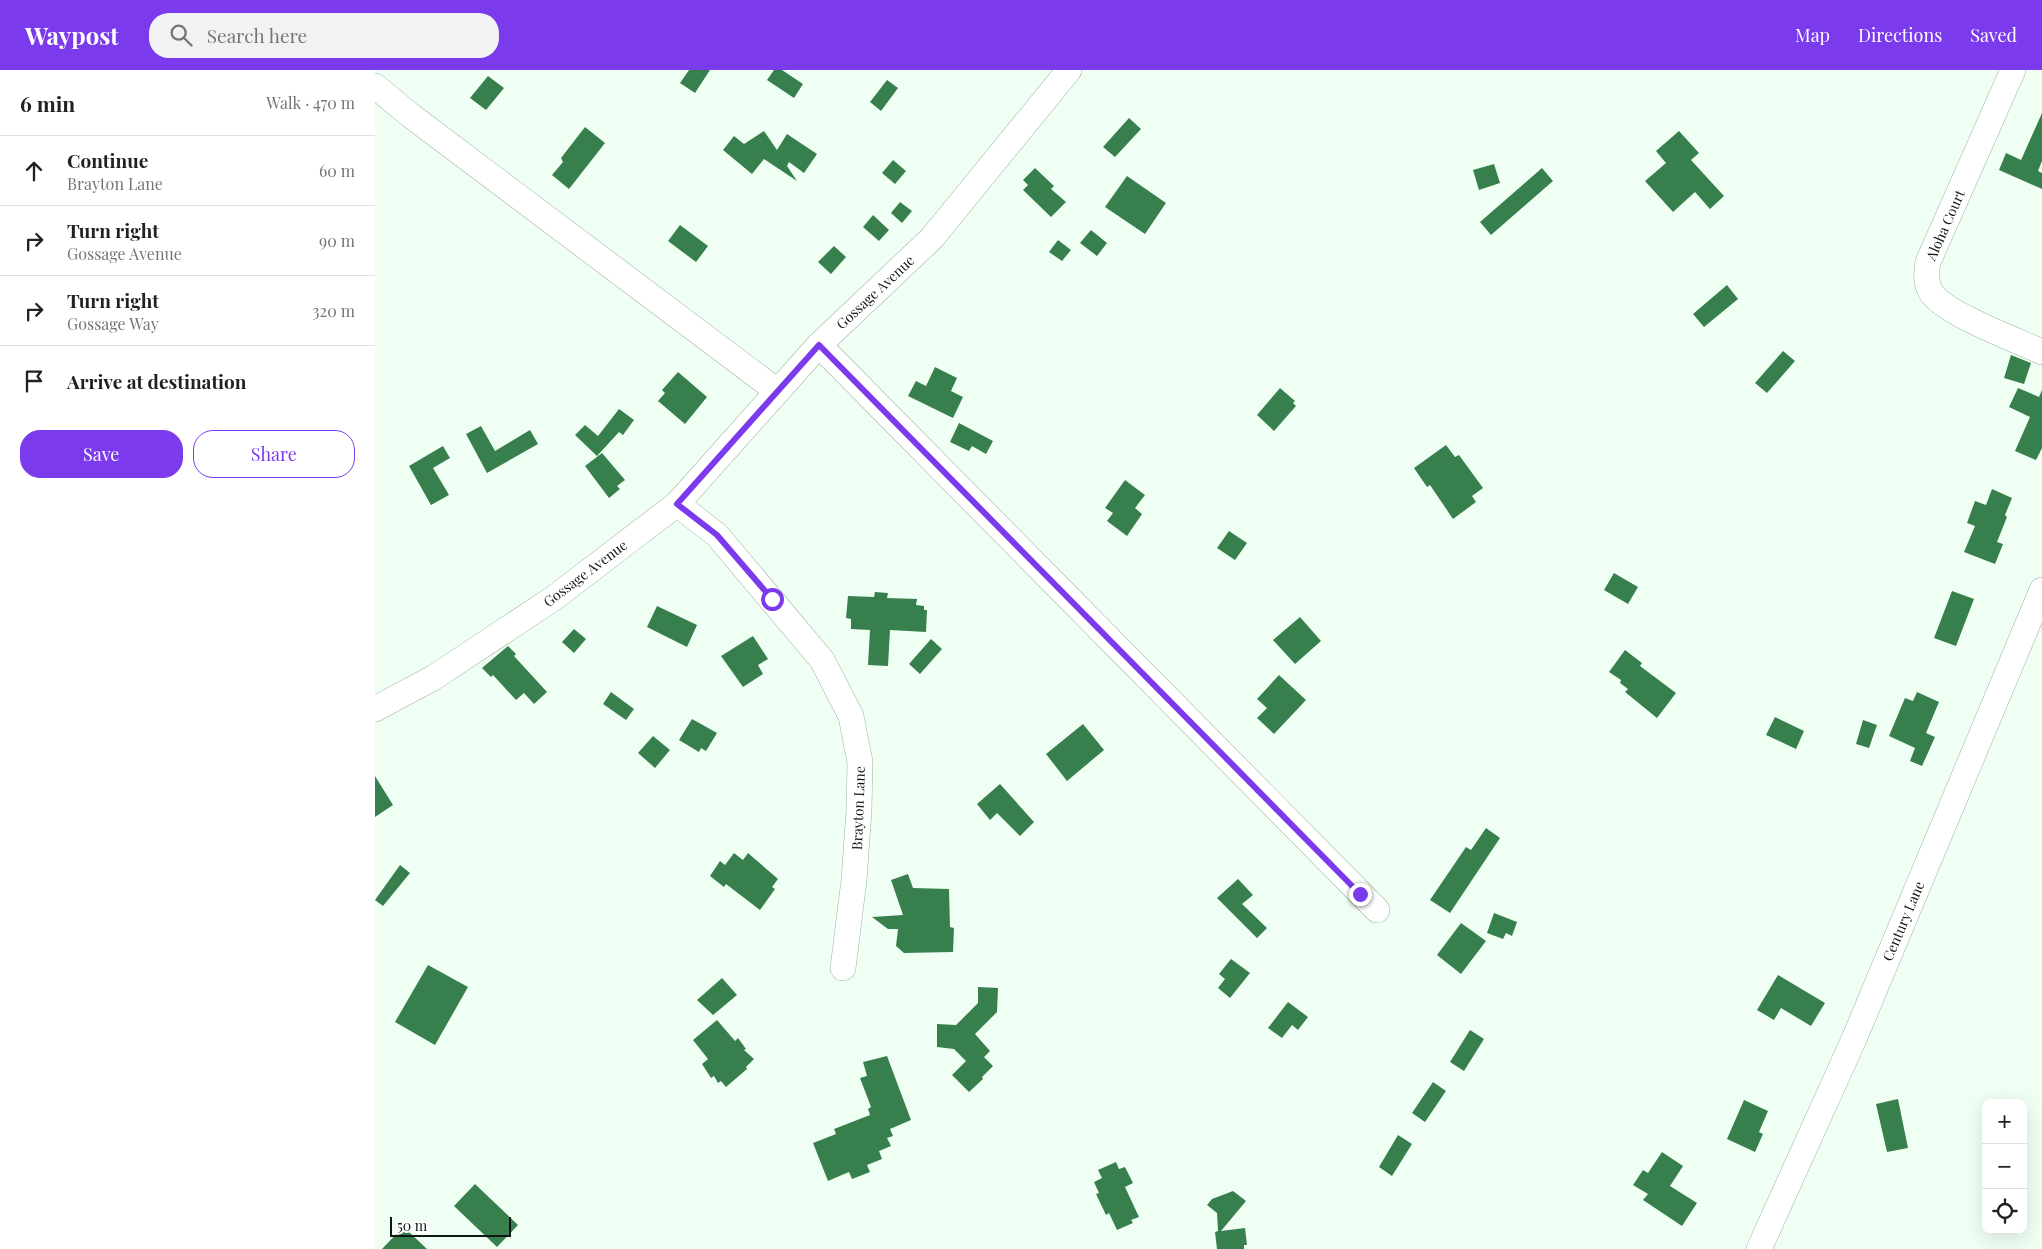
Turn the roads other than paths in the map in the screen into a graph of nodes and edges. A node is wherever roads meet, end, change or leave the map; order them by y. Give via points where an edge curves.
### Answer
1 (1069, 70) edge
2 (2013, 70) edge
3 (375, 86) edge
4 (819, 345) junction
5 (2042, 352) edge
6 (777, 391) junction
7 (677, 504) junction
8 (2042, 590) edge
9 (375, 709) edge
10 (1377, 910) dead end
11 (843, 968) dead end
12 (1759, 1249) edge

1 - 4 street, Gossage Avenue via 932,238
2 - 5 street, Aloha Court via 1928,262 1926,279 1932,294 1946,308
3 - 6 street
4 - 6 street, Gossage Avenue
4 - 10 street
6 - 7 street, Gossage Avenue
7 - 9 street, Gossage Avenue via 555,598 433,678
7 - 11 street, Brayton Lane via 717,535 822,660 851,716 860,762 859,810
8 - 12 street, Century Lane via 1854,1039

